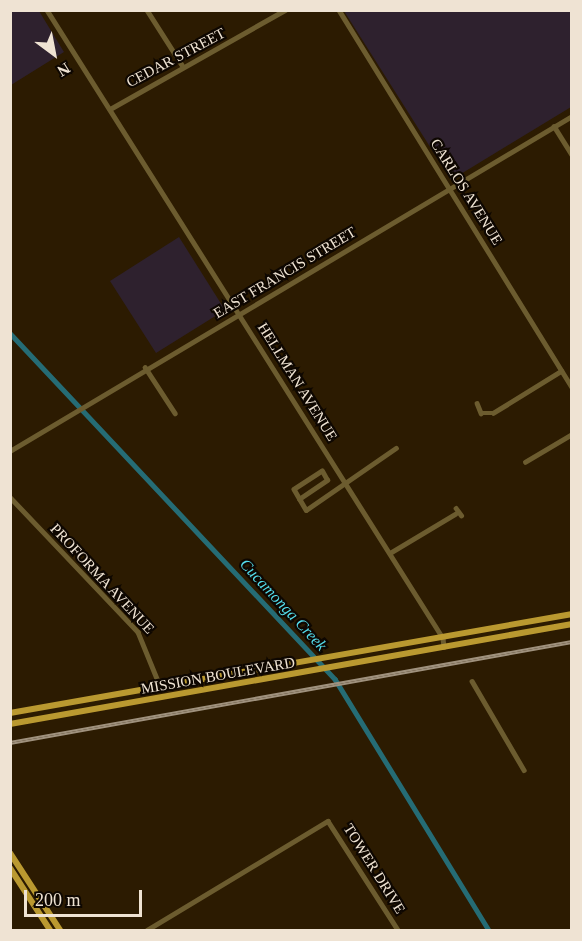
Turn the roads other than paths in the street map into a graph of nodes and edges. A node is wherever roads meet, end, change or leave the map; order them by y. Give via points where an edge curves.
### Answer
1 (147, 10) edge
2 (285, 10) edge
3 (339, 10) edge
4 (472, 10) edge
5 (482, 10) edge
6 (49, 11) edge
7 (182, 65) junction
8 (110, 109) junction
9 (572, 116) edge
10 (554, 126) junction
11 (572, 155) edge
12 (450, 188) junction
13 (240, 315) junction
14 (145, 367) junction
15 (561, 370) junction
16 (572, 387) edge
17 (477, 403) dead end
18 (175, 413) dead end
19 (572, 434) edge
20 (396, 448) dead end
21 (10, 451) edge
22 (525, 462) dead end
23 (346, 483) junction
24 (10, 497) edge
25 (299, 499) junction
26 (458, 512) dead end
27 (390, 553) junction
28 (572, 614) edge
29 (572, 624) edge
30 (443, 638) junction
31 (444, 647) junction
32 (472, 681) dead end
33 (160, 686) junction
34 (10, 713) edge
35 (10, 724) edge
36 (524, 770) dead end
37 (10, 853) edge
38 (10, 868) edge
39 (56, 929) edge
40 (147, 930) edge
41 (398, 930) edge

1 - 7 street
2 - 7 street, CEDAR STREET
3 - 12 street, CARLOS AVENUE
4 - 5 street
6 - 8 street, HELLMAN AVENUE
7 - 8 street, CEDAR STREET
8 - 13 street, HELLMAN AVENUE
9 - 10 street, EAST FRANCIS STREET
10 - 11 street
10 - 12 street, EAST FRANCIS STREET
12 - 13 street, EAST FRANCIS STREET
12 - 15 street, CARLOS AVENUE
13 - 14 street, EAST FRANCIS STREET
13 - 23 street, HELLMAN AVENUE
14 - 18 street
14 - 21 street, EAST FRANCIS STREET
15 - 16 street, CARLOS AVENUE
15 - 17 street via 493,413 481,413
19 - 22 street
20 - 23 street
23 - 25 street via 306,510
23 - 27 street, HELLMAN AVENUE
24 - 33 street, PROFORMA AVENUE via 138,632
25 - 25 street via 294,489 322,471 327,480
26 - 27 street
27 - 30 street, HELLMAN AVENUE
28 - 30 main road, MISSION BOULEVARD
29 - 31 main road, MISSION BOULEVARD
30 - 31 street, HELLMAN AVENUE
30 - 33 main road, MISSION BOULEVARD
31 - 35 main road, MISSION BOULEVARD
32 - 36 street
33 - 34 main road, MISSION BOULEVARD
37 - 39 main road
38 - 39 main road via 40,914
40 - 41 street, TOWER DRIVE via 327,821

